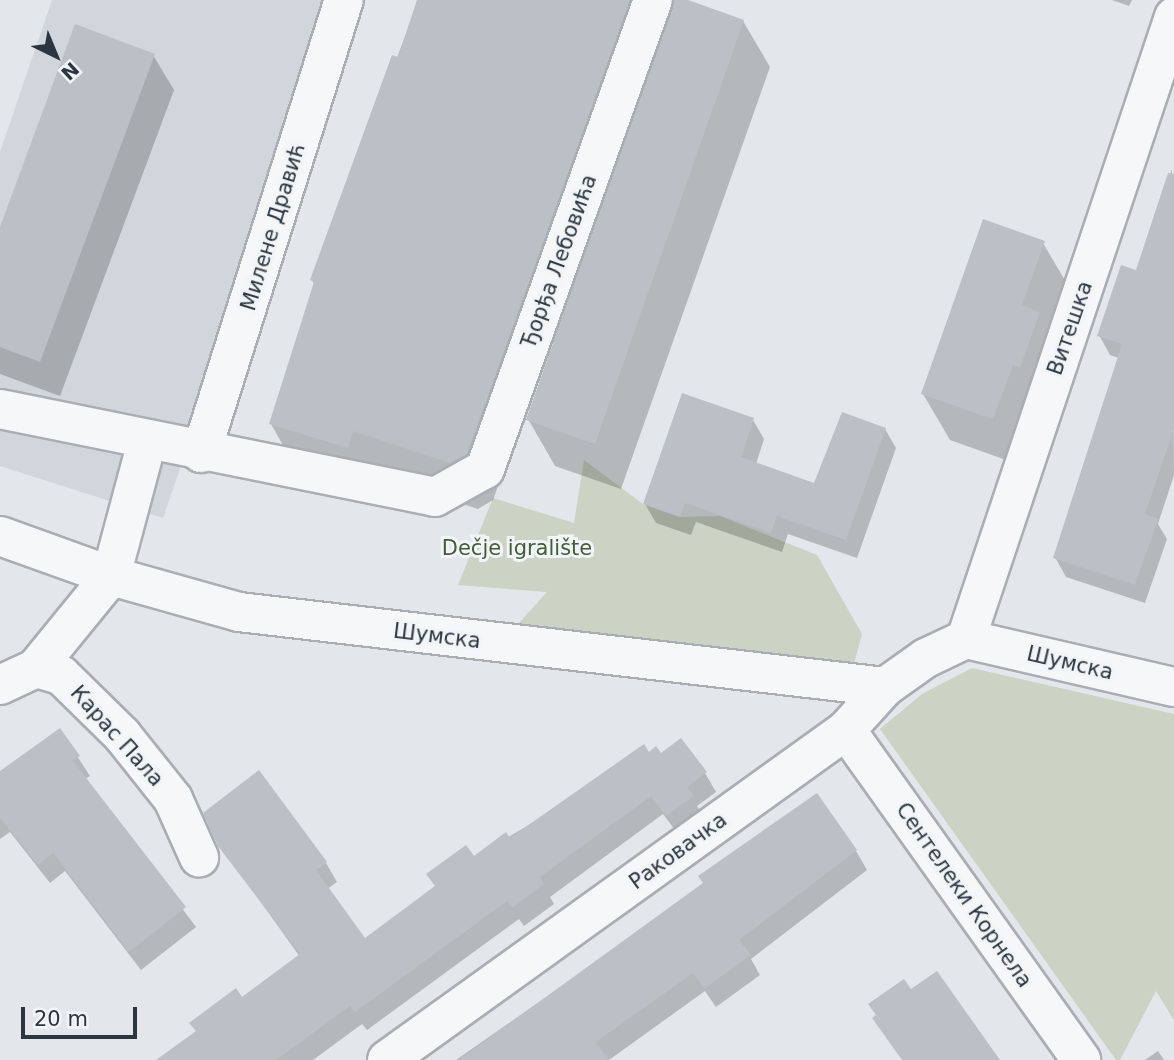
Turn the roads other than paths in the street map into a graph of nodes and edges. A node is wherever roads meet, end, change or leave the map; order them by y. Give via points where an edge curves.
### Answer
1 (344, 0) edge
2 (653, 0) edge
3 (1174, 17) edge
4 (0, 409) edge
5 (147, 442) junction
6 (201, 453) junction
7 (0, 536) edge
8 (111, 576) junction
9 (966, 639) junction
10 (36, 668) junction
11 (0, 685) edge
12 (885, 687) junction
13 (1174, 687) edge
14 (846, 730) junction
15 (199, 857) dead end
16 (387, 1060) edge
17 (1081, 1060) edge

1 - 6 street, Милене Дравић
2 - 6 street, Ђорђа Лебовића via 485,469 435,497
3 - 9 street, Витешка
4 - 5 street
5 - 6 street
5 - 8 street
7 - 8 street, Шумска
8 - 10 street
8 - 12 street, Шумска via 239,612
9 - 12 street, Раковачка via 926,658
9 - 13 street, Шумска
10 - 11 street
10 - 15 street, Карас Пала via 61,675 122,735 173,799
12 - 14 street, Раковачка
14 - 16 street, Раковачка
14 - 17 street, Сентелеки Корнела

